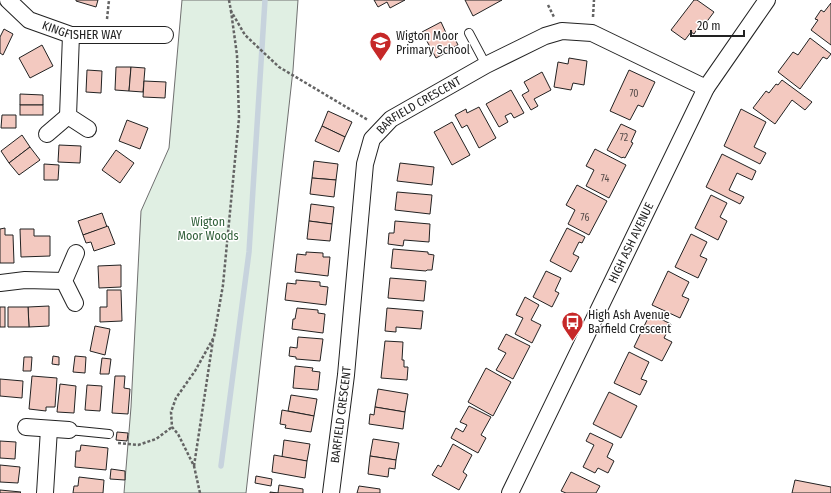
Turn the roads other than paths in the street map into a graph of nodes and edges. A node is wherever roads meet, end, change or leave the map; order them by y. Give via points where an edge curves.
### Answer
1 (8, 0) edge
2 (767, 0) edge
3 (469, 33) dead end
4 (71, 35) junction
5 (165, 35) dead end
6 (486, 65) junction
7 (706, 88) junction
8 (68, 116) junction
9 (88, 129) dead end
10 (47, 134) dead end
11 (76, 253) dead end
12 (64, 281) junction
13 (0, 283) edge
14 (75, 303) dead end
15 (26, 427) dead end
16 (49, 429) junction
17 (69, 430) joint
18 (109, 434) dead end
19 (45, 493) edge
20 (331, 493) edge
21 (510, 493) edge

1 - 4 street, KINGFISHER WAY via 29,20
2 - 7 street, HIGH ASH AVENUE
3 - 6 lane
4 - 5 street, KINGFISHER WAY
4 - 8 street
6 - 7 street, BARFIELD CRESCENT via 545,36 562,31 592,33
6 - 20 street, BARFIELD CRESCENT via 391,118 372,139 365,164 346,375
7 - 21 street, HIGH ASH AVENUE
8 - 9 street
8 - 10 street
11 - 12 street
12 - 13 street via 25,280
12 - 14 street
15 - 16 street
16 - 17 street
16 - 19 street
17 - 18 lane

